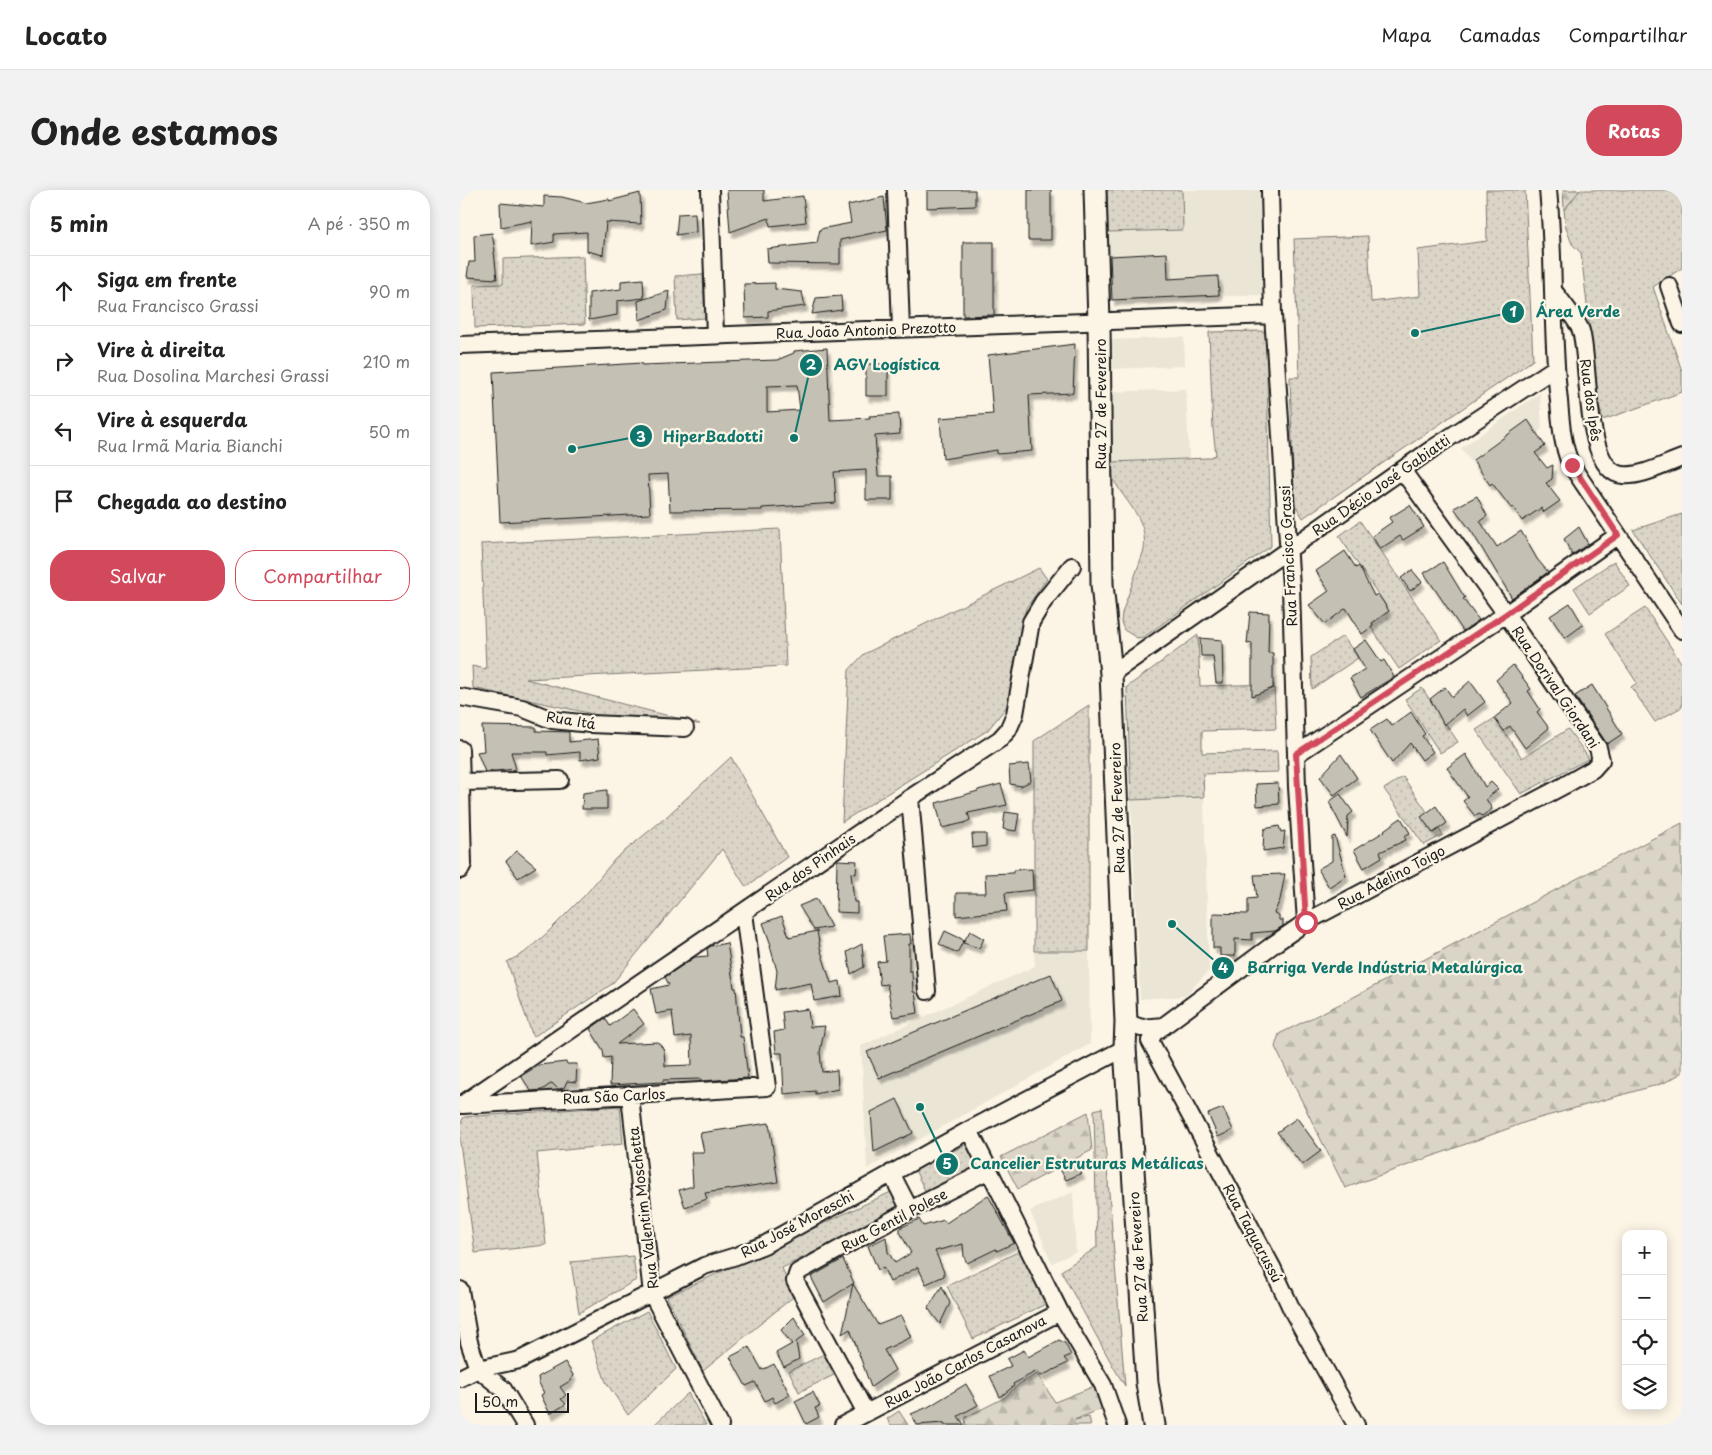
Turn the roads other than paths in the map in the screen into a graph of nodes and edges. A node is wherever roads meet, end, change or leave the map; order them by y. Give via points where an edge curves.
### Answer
1 (710, 190) edge
2 (896, 190) edge
3 (1095, 190) edge
4 (1270, 190) edge
5 (1548, 190) edge
6 (1669, 286) dead end
7 (1553, 290) junction
8 (1273, 315) junction
9 (1099, 322) junction
10 (1682, 324) edge
11 (900, 329) junction
12 (715, 335) junction
13 (460, 345) edge
14 (1555, 368) junction
15 (1682, 458) edge
16 (1402, 470) junction
17 (1618, 535) junction
18 (1288, 551) junction
19 (1072, 566) dead end
20 (1506, 614) junction
21 (1682, 630) edge
22 (1111, 674) junction
23 (460, 697) edge
24 (685, 728) dead end
25 (460, 749) edge
26 (1296, 754) junction
27 (1601, 760) joint
28 (560, 780) dead end
29 (461, 782) junction
30 (910, 798) junction
31 (460, 870) edge
32 (744, 912) junction
33 (1306, 922) junction
34 (927, 991) dead end
35 (1126, 1022) junction
36 (1164, 1026) junction
37 (1150, 1041) joint
38 (1125, 1048) junction
39 (630, 1096) junction
40 (460, 1106) edge
41 (969, 1130) junction
42 (990, 1170) junction
43 (891, 1173) junction
44 (910, 1210) junction
45 (460, 1290) edge
46 (652, 1294) junction
47 (1060, 1312) junction
48 (478, 1369) junction
49 (460, 1378) edge
50 (866, 1413) junction
51 (1351, 1423) edge
52 (525, 1425) edge
53 (720, 1425) edge
54 (844, 1425) edge
55 (1117, 1425) edge
56 (1154, 1425) edge

1 - 12 street
2 - 11 street
3 - 9 main road, Rua 27 de Fevereiro
4 - 8 street, Rua Francisco Grassi
5 - 7 street
6 - 10 street
7 - 14 street
7 - 15 street, Rua dos Ipês via 1581,330 1593,432 1599,454 1608,468 1621,475 1636,474
8 - 9 street, Rua João Antonio Prezotto
8 - 18 street, Rua Francisco Grassi
9 - 11 street, Rua João Antonio Prezotto
9 - 22 main road, Rua 27 de Fevereiro via 1102,584
11 - 12 street, Rua João Antonio Prezotto
12 - 13 street, Rua João Antonio Prezotto
14 - 16 street, Rua Décio José Gabiatti
14 - 17 street via 1564,450
16 - 18 street, Rua Décio José Gabiatti
16 - 20 street, Rua Dorival Giordani
17 - 20 street
17 - 21 street
18 - 22 street, Rua Décio José Gabiatti
18 - 26 street, Rua Francisco Grassi
19 - 30 street, Rua dos Pinhais via 1031,622 1019,696 1008,730 1000,739
20 - 26 street
20 - 27 street, Rua Dorival Giordani via 1598,748
22 - 35 main road, Rua 27 de Fevereiro
23 - 24 street, Rua Itá via 522,708 552,720
25 - 29 street
26 - 33 street, Rua Francisco Grassi
27 - 33 street, Rua Adelino Toigo via 1593,769 1565,785
28 - 29 street
29 - 31 street via 463,864
30 - 32 street, Rua dos Pinhais
30 - 34 street
32 - 39 street, Rua São Carlos via 767,1087
32 - 40 street, Rua dos Pinhais
33 - 36 street, Rua Adelino Toigo
35 - 36 street via 1141,1028
35 - 38 main road, Rua 27 de Fevereiro
36 - 37 street, Rua Adelino Toigo via 1154,1033
37 - 51 street, Rua Taquarussú via 1272,1267
38 - 41 street, Rua José Moreschi
38 - 56 main road, Rua 27 de Fevereiro via 1146,1383
39 - 40 street, Rua São Carlos
39 - 46 street, Rua Valentim Moschetta
41 - 42 street
41 - 43 street, Rua José Moreschi
42 - 44 street, Rua Gentil Polese
42 - 47 street
43 - 44 street
43 - 46 street, Rua José Moreschi via 764,1245 704,1266
44 - 50 street, Rua Gentil Polese via 798,1272 796,1281
45 - 48 street via 469,1342
46 - 48 street, Rua José Moreschi via 520,1360
46 - 53 street, Rua Valentim Moschetta
47 - 50 street, Rua João Carlos Casanova
47 - 55 street via 1102,1385
48 - 49 street, Rua José Moreschi
48 - 52 street via 504,1389
50 - 54 street, Rua João Carlos Casanova

